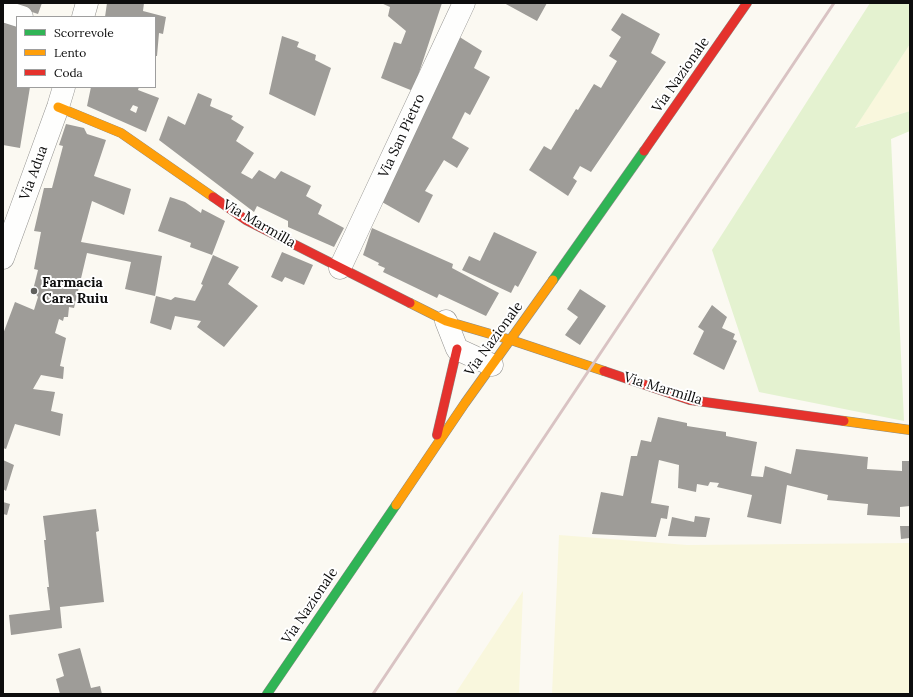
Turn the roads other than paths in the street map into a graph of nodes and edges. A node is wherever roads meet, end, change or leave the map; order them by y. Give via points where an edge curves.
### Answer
1 (87, 3) edge
2 (464, 3) edge
3 (747, 3) edge
4 (3, 11) edge
5 (19, 16) edge
6 (83, 16) edge
7 (61, 97) edge
8 (3, 258) edge
9 (340, 268) junction
10 (446, 321) junction
11 (511, 340) junction
12 (457, 349) junction
13 (492, 365) junction
14 (910, 430) edge
15 (433, 449) junction
16 (267, 694) edge

1 - 6 street
2 - 9 street, Via San Pietro
3 - 11 main road, Via Nazionale
4 - 5 street
7 - 8 street, Via Adua
7 - 9 main road, Via Marmilla via 120,133 246,220
9 - 10 main road, Via Marmilla
10 - 11 main road, Via Marmilla
10 - 12 street
11 - 13 main road, Via Nazionale
11 - 14 main road, Via Marmilla via 690,400
12 - 13 street
12 - 15 main road
13 - 15 main road, Via Nazionale
15 - 16 main road, Via Nazionale

